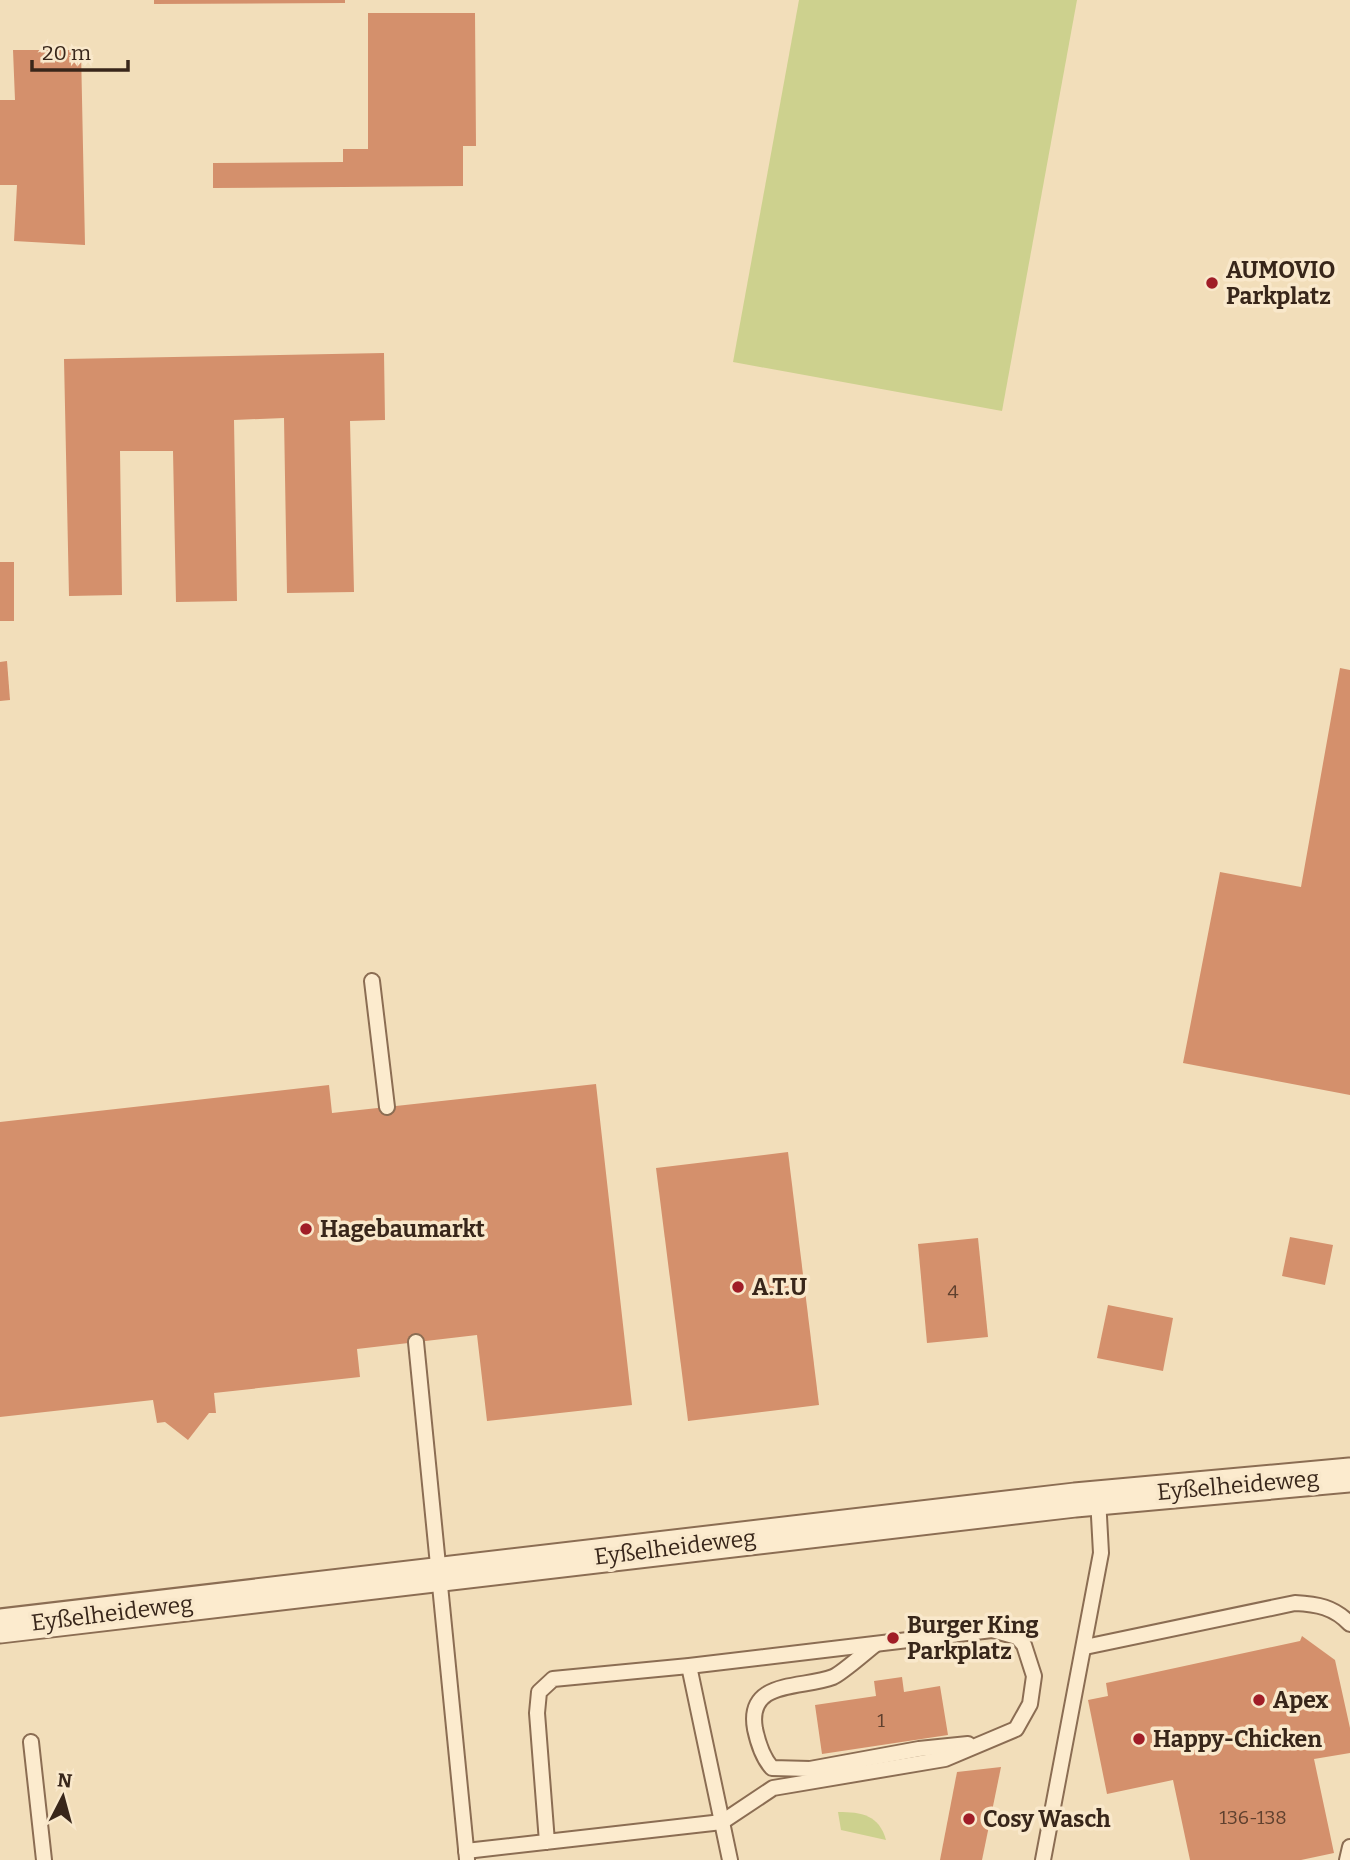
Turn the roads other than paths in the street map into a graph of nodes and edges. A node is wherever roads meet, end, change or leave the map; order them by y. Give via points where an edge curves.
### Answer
1 (372, 981) dead end
2 (387, 1107) dead end
3 (416, 1342) dead end
4 (1350, 1475) edge
5 (1098, 1498) junction
6 (439, 1575) junction
7 (1350, 1624) edge
8 (0, 1626) edge
9 (877, 1643) junction
10 (1085, 1647) junction
11 (689, 1666) junction
12 (31, 1742) dead end
13 (981, 1743) junction
14 (722, 1822) junction
15 (547, 1842) junction
16 (1350, 1847) edge
17 (466, 1856) edge
18 (44, 1860) edge
19 (730, 1860) edge
20 (1044, 1860) edge
21 (1347, 1860) edge

1 - 2 lane
3 - 6 lane
4 - 5 street, Eyßelheideweg
5 - 6 street, Eyßelheideweg
5 - 10 lane via 1101,1553
6 - 8 street, Eyßelheideweg
6 - 17 lane
7 - 10 lane via 1320,1605 1295,1603
9 - 11 lane
9 - 13 lane via 992,1630 1017,1637 1034,1676 1030,1704 1016,1729
9 - 13 lane via 836,1676 769,1691 758,1700 755,1727 763,1759 772,1768 810,1769
10 - 20 lane
11 - 14 lane
11 - 15 lane via 553,1679 539,1692
12 - 18 lane
13 - 14 lane via 945,1759 773,1788
14 - 15 lane
14 - 19 lane
15 - 17 lane
16 - 21 lane

